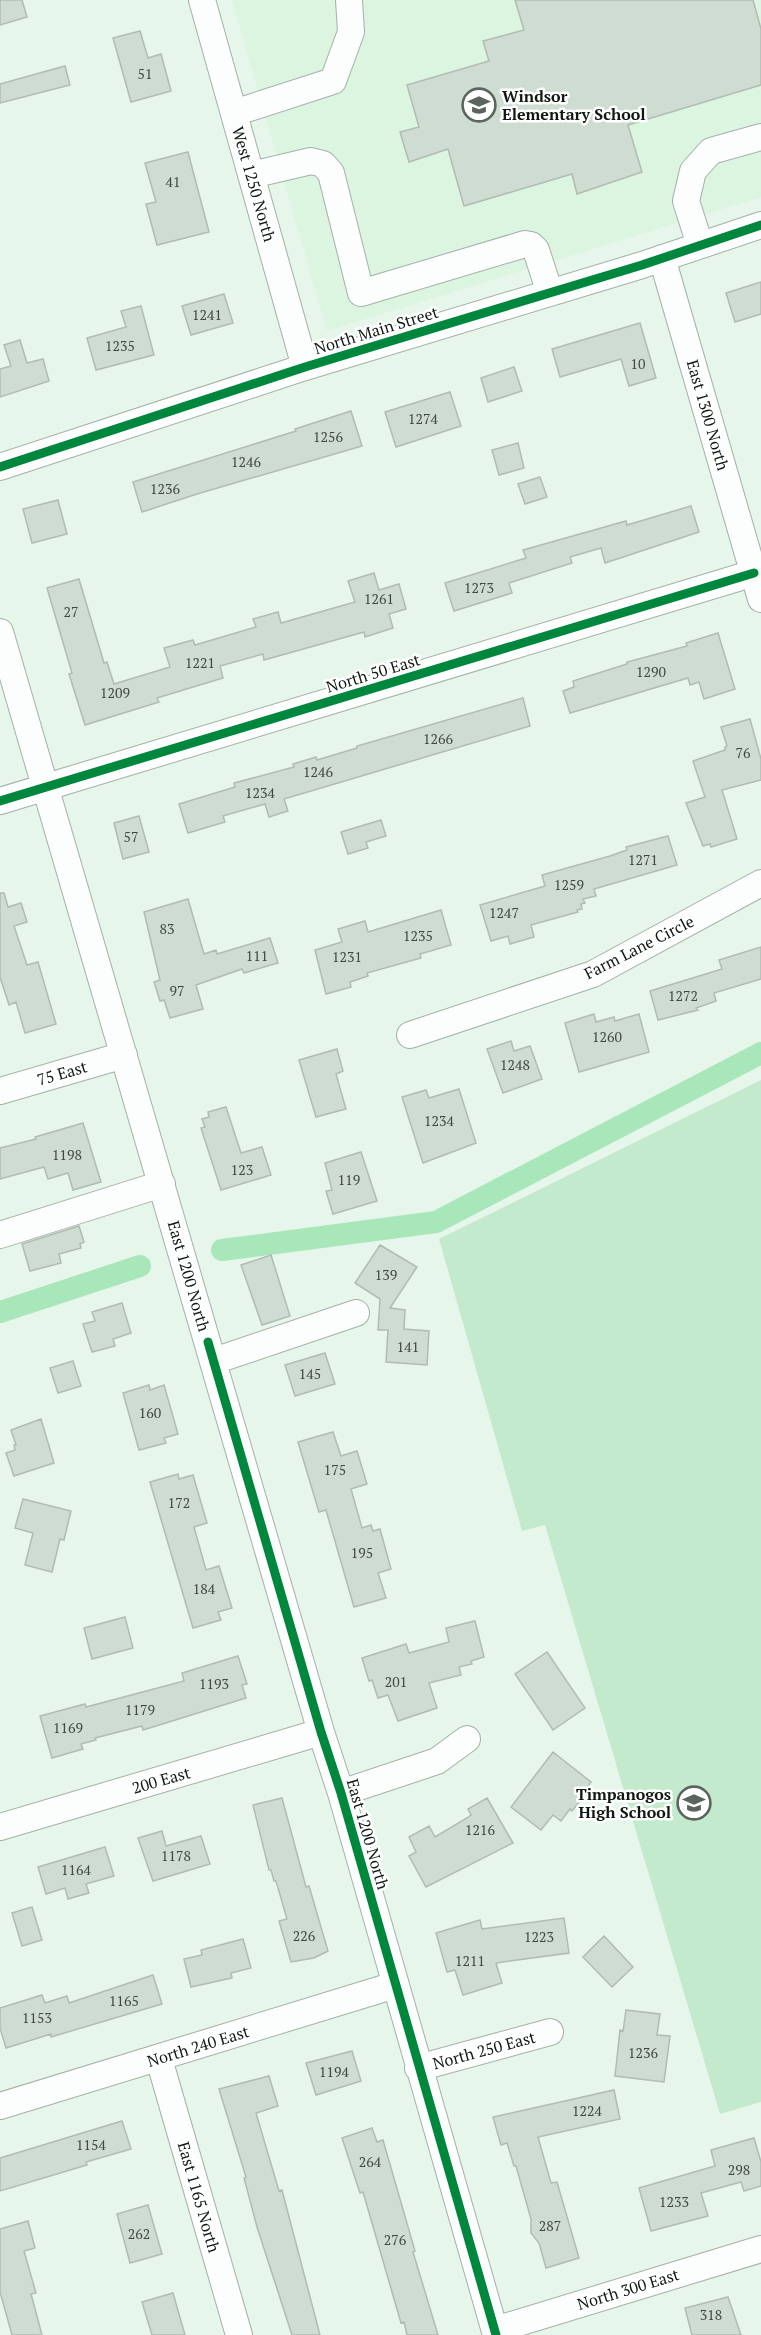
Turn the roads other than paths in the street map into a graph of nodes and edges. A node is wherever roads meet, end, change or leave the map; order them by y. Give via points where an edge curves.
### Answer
1 (202, 0) edge
2 (349, 0) edge
3 (234, 113) junction
4 (761, 137) edge
5 (251, 175) junction
6 (761, 225) edge
7 (700, 245) junction
8 (662, 258) junction
9 (550, 292) junction
10 (305, 367) junction
11 (0, 467) edge
12 (754, 573) junction
13 (761, 599) edge
14 (0, 632) edge
15 (45, 788) junction
16 (0, 801) edge
17 (761, 883) edge
18 (410, 1035) dead end
19 (123, 1055) junction
20 (0, 1091) edge
21 (162, 1184) junction
22 (0, 1235) edge
23 (356, 1313) dead end
24 (214, 1361) junction
25 (321, 1732) junction
26 (467, 1738) dead end
27 (341, 1793) junction
28 (0, 1827) edge
29 (395, 1985) junction
30 (550, 2032) dead end
31 (159, 2059) junction
32 (418, 2068) junction
33 (0, 2106) edge
34 (761, 2249) edge
35 (496, 2333) edge
36 (239, 2335) edge

1 - 3 street, West 1250 North
2 - 3 street via 351,32 333,81
3 - 5 street, West 1250 North
4 - 7 street via 711,151 693,171 686,201
5 - 9 street via 310,160 323,164 331,173 361,293 525,244 536,250
5 - 10 street, West 1250 North
6 - 7 street, North Main Street
7 - 8 street, North Main Street
8 - 9 street, North Main Street
8 - 12 street, East 1300 North
9 - 10 street, North Main Street
10 - 11 street, North Main Street
12 - 13 street, East 1300 North
12 - 15 street, North 50 East
14 - 15 street, East 1200 North
15 - 16 street, North 50 East
15 - 19 street, East 1200 North
17 - 18 street, Farm Lane Circle via 592,974
19 - 20 street, 75 East
19 - 21 street, East 1200 North
21 - 22 street
21 - 24 street, East 1200 North
23 - 24 street
24 - 25 street, East 1200 North
25 - 27 street, East 1200 North
25 - 28 street, 200 East
26 - 27 street via 437,1761
27 - 29 street, East 1200 North
29 - 31 street, North 240 East
29 - 32 street, East 1200 North
30 - 32 street, North 250 East
31 - 33 street, North 240 East
31 - 36 street, East 1165 North
32 - 35 street, East 1200 North
34 - 35 street, North 300 East

